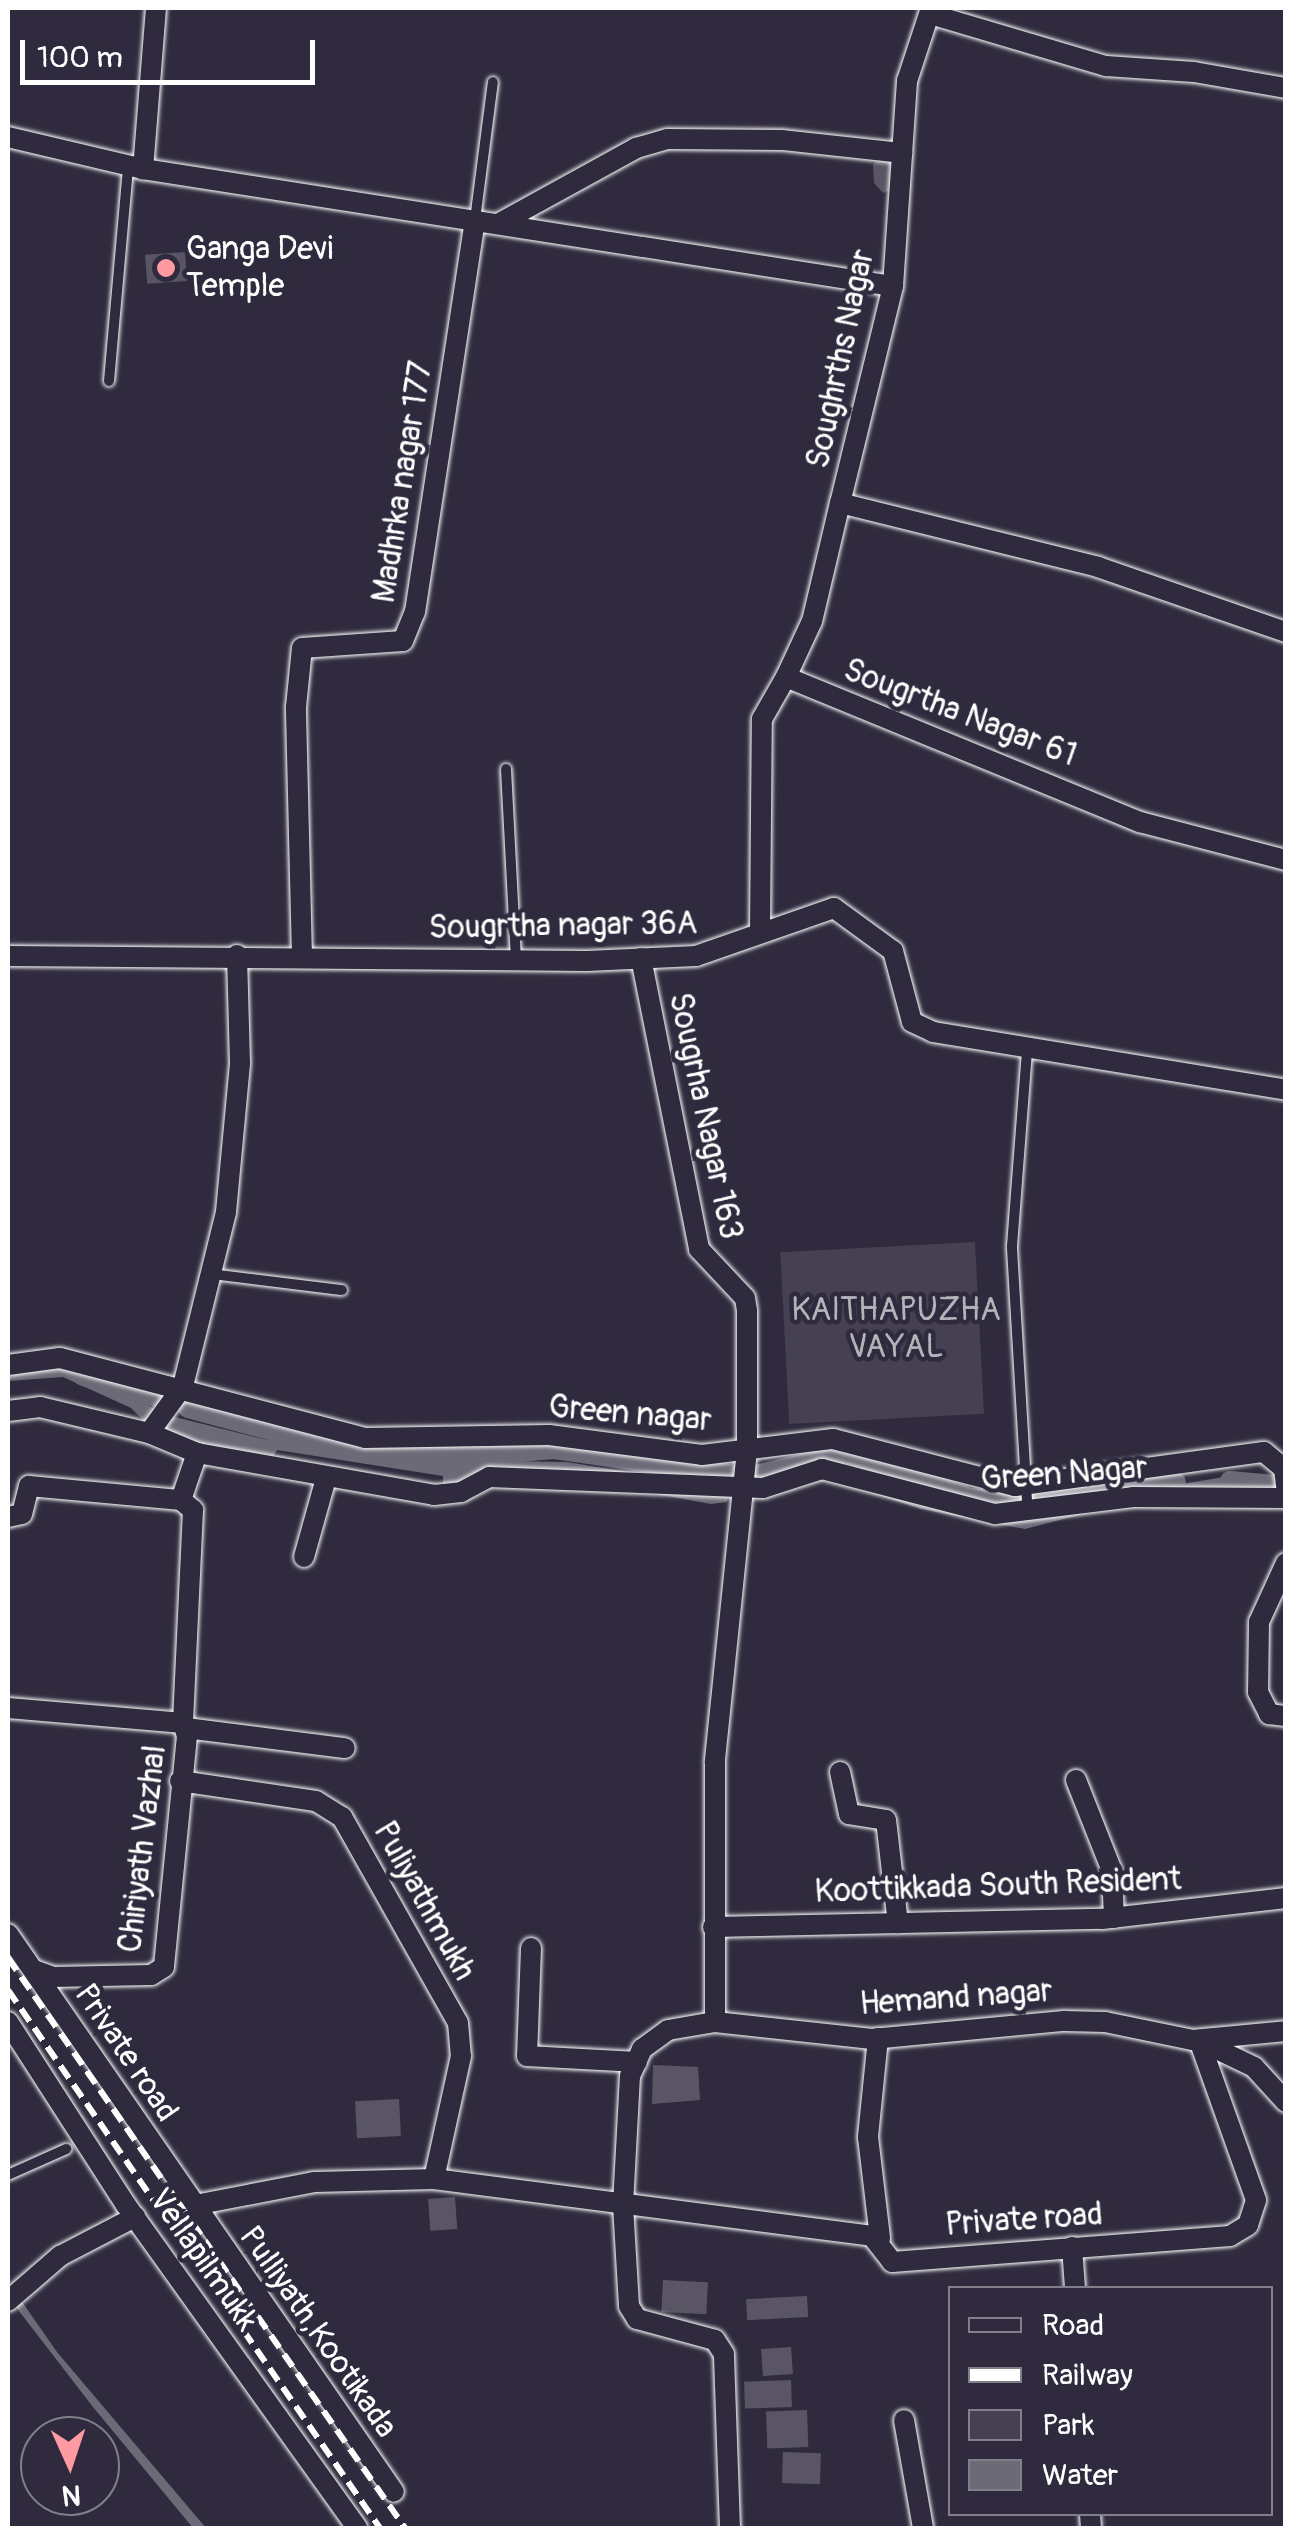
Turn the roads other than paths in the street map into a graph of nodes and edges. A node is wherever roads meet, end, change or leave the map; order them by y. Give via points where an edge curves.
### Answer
1 (156, 8) edge
2 (931, 11) edge
3 (493, 82) dead end
4 (1286, 88) edge
5 (8, 137) edge
6 (902, 153) junction
7 (136, 168) junction
8 (475, 221) junction
9 (498, 224) junction
10 (892, 286) junction
11 (109, 381) dead end
12 (840, 503) junction
13 (1286, 632) edge
14 (786, 677) junction
15 (506, 768) dead end
16 (1286, 860) edge
17 (760, 930) junction
18 (237, 955) junction
19 (8, 956) edge
20 (302, 958) junction
21 (640, 958) junction
22 (516, 960) junction
23 (1027, 1050) junction
24 (1286, 1090) edge
25 (212, 1274) junction
26 (342, 1290) dead end
27 (8, 1365) edge
28 (183, 1386) junction
29 (8, 1410) edge
30 (149, 1433) junction
31 (747, 1450) junction
32 (197, 1453) junction
33 (326, 1478) junction
34 (1286, 1486) edge
35 (743, 1490) junction
36 (1026, 1494) junction
37 (1286, 1498) edge
38 (181, 1500) junction
39 (8, 1517) edge
40 (304, 1557) dead end
41 (1286, 1564) edge
42 (8, 1708) edge
43 (1286, 1716) edge
44 (184, 1725) junction
45 (345, 1748) dead end
46 (840, 1772) dead end
47 (1076, 1780) dead end
48 (180, 1781) junction
49 (1286, 1898) edge
50 (1114, 1918) junction
51 (898, 1923) junction
52 (713, 1926) junction
53 (8, 1934) edge
54 (532, 1948) dead end
55 (34, 1970) junction
56 (8, 2022) edge
57 (716, 2022) junction
58 (1286, 2031) edge
59 (878, 2038) junction
60 (1199, 2040) junction
61 (637, 2062) junction
62 (1286, 2102) edge
63 (66, 2149) dead end
64 (8, 2175) edge
65 (434, 2179) junction
66 (195, 2205) junction
67 (623, 2205) junction
68 (135, 2217) junction
69 (880, 2238) junction
70 (1072, 2247) junction
71 (1075, 2286) edge
72 (8, 2301) edge
73 (904, 2420) dead end
74 (394, 2492) dead end
75 (357, 2528) edge
76 (730, 2528) edge
77 (923, 2528) edge

1 - 7 street
2 - 4 street via 1106,66
2 - 6 street, Soughrths Nagar via 907,81
3 - 8 lane
5 - 7 street
6 - 9 street via 782,140 668,139 636,148
6 - 10 street, Soughrths Nagar
7 - 8 street
7 - 11 lane
8 - 9 street
8 - 20 street, Madhrka nagar 177 via 415,612 403,641 302,648 296,707
9 - 10 street
10 - 12 street, Soughrths Nagar
12 - 13 street, Soughrths Nagar via 1098,567
12 - 14 street via 812,621
14 - 16 street, Sougrtha Nagar 61 via 1140,822
14 - 17 street via 762,719
15 - 22 lane
17 - 21 street, Sougrtha nagar 36A via 714,952
17 - 23 street, Sougrtha nagar 36A via 834,908 894,951 912,1022
18 - 19 street, Sougrtha nagar 36A
18 - 20 street, Sougrtha nagar 36A
18 - 25 street via 240,1063 226,1212
20 - 22 street, Sougrtha nagar 36A
21 - 22 street, Sougrtha nagar 36A
21 - 31 street, Sougrha Nagar 163 via 698,1249 746,1298
23 - 24 street, Sougrtha nagar 36A
23 - 36 lane via 1012,1246
25 - 26 lane
25 - 28 street
27 - 28 street, Green nagar via 60,1358
28 - 30 street
28 - 31 street, Green nagar via 365,1438 549,1435 702,1455
29 - 30 street via 40,1407
30 - 32 street, Green Nagar
31 - 35 street, Sougrha Nagar 163
31 - 36 street, Green nagar via 834,1439
32 - 33 street, Green Nagar
32 - 38 street
33 - 35 street, Green Nagar via 434,1496 461,1492 489,1477
33 - 40 street
34 - 36 street, Green nagar via 1284,1468 1264,1452
35 - 37 street, Green Nagar via 822,1469 996,1514 1133,1497
35 - 52 street, Sougrha Nagar 163 via 715,1762
38 - 39 street via 29,1486 22,1514
38 - 44 street via 194,1510
41 - 43 street via 1258,1622 1258,1692 1268,1714
42 - 44 street, Chiriyath Vazhal
44 - 45 street
44 - 48 street, Chiriyath Vazhal
46 - 51 street via 849,1814 886,1820
47 - 50 street via 1112,1870
48 - 55 street, Chiriyath Vazhal via 164,1967 151,1975 53,1978
48 - 65 street, Puliyathmukh via 316,1801 342,1818 458,2023 461,2056
49 - 50 street, Koottikkada South Resident
50 - 51 street, Koottikkada South Resident
51 - 52 street, Koottikkada South Resident
52 - 57 street, Sougrha Nagar 163
53 - 55 street, Private road
54 - 61 street via 527,2056
55 - 66 street, Private road
56 - 68 street, Vellapilmukk
57 - 59 street, Hemand nagar
57 - 61 street, Hemand nagar via 668,2030
58 - 60 street
59 - 60 street, Hemand nagar via 1064,2021
59 - 69 street via 868,2137
60 - 62 street via 1254,2067
60 - 70 street, Private road via 1254,2189 1256,2212 1230,2236
61 - 67 street via 630,2076
63 - 64 lane
65 - 66 street, Private road via 316,2182
65 - 67 street, Private road
66 - 74 street, Pulliyath,Kootikada
67 - 69 street, Private road
67 - 76 street via 629,2306 637,2319 715,2340 724,2354
68 - 72 street via 60,2256
68 - 75 street, Vellapilmukk
69 - 70 street, Private road via 892,2262
70 - 71 street
73 - 77 street

